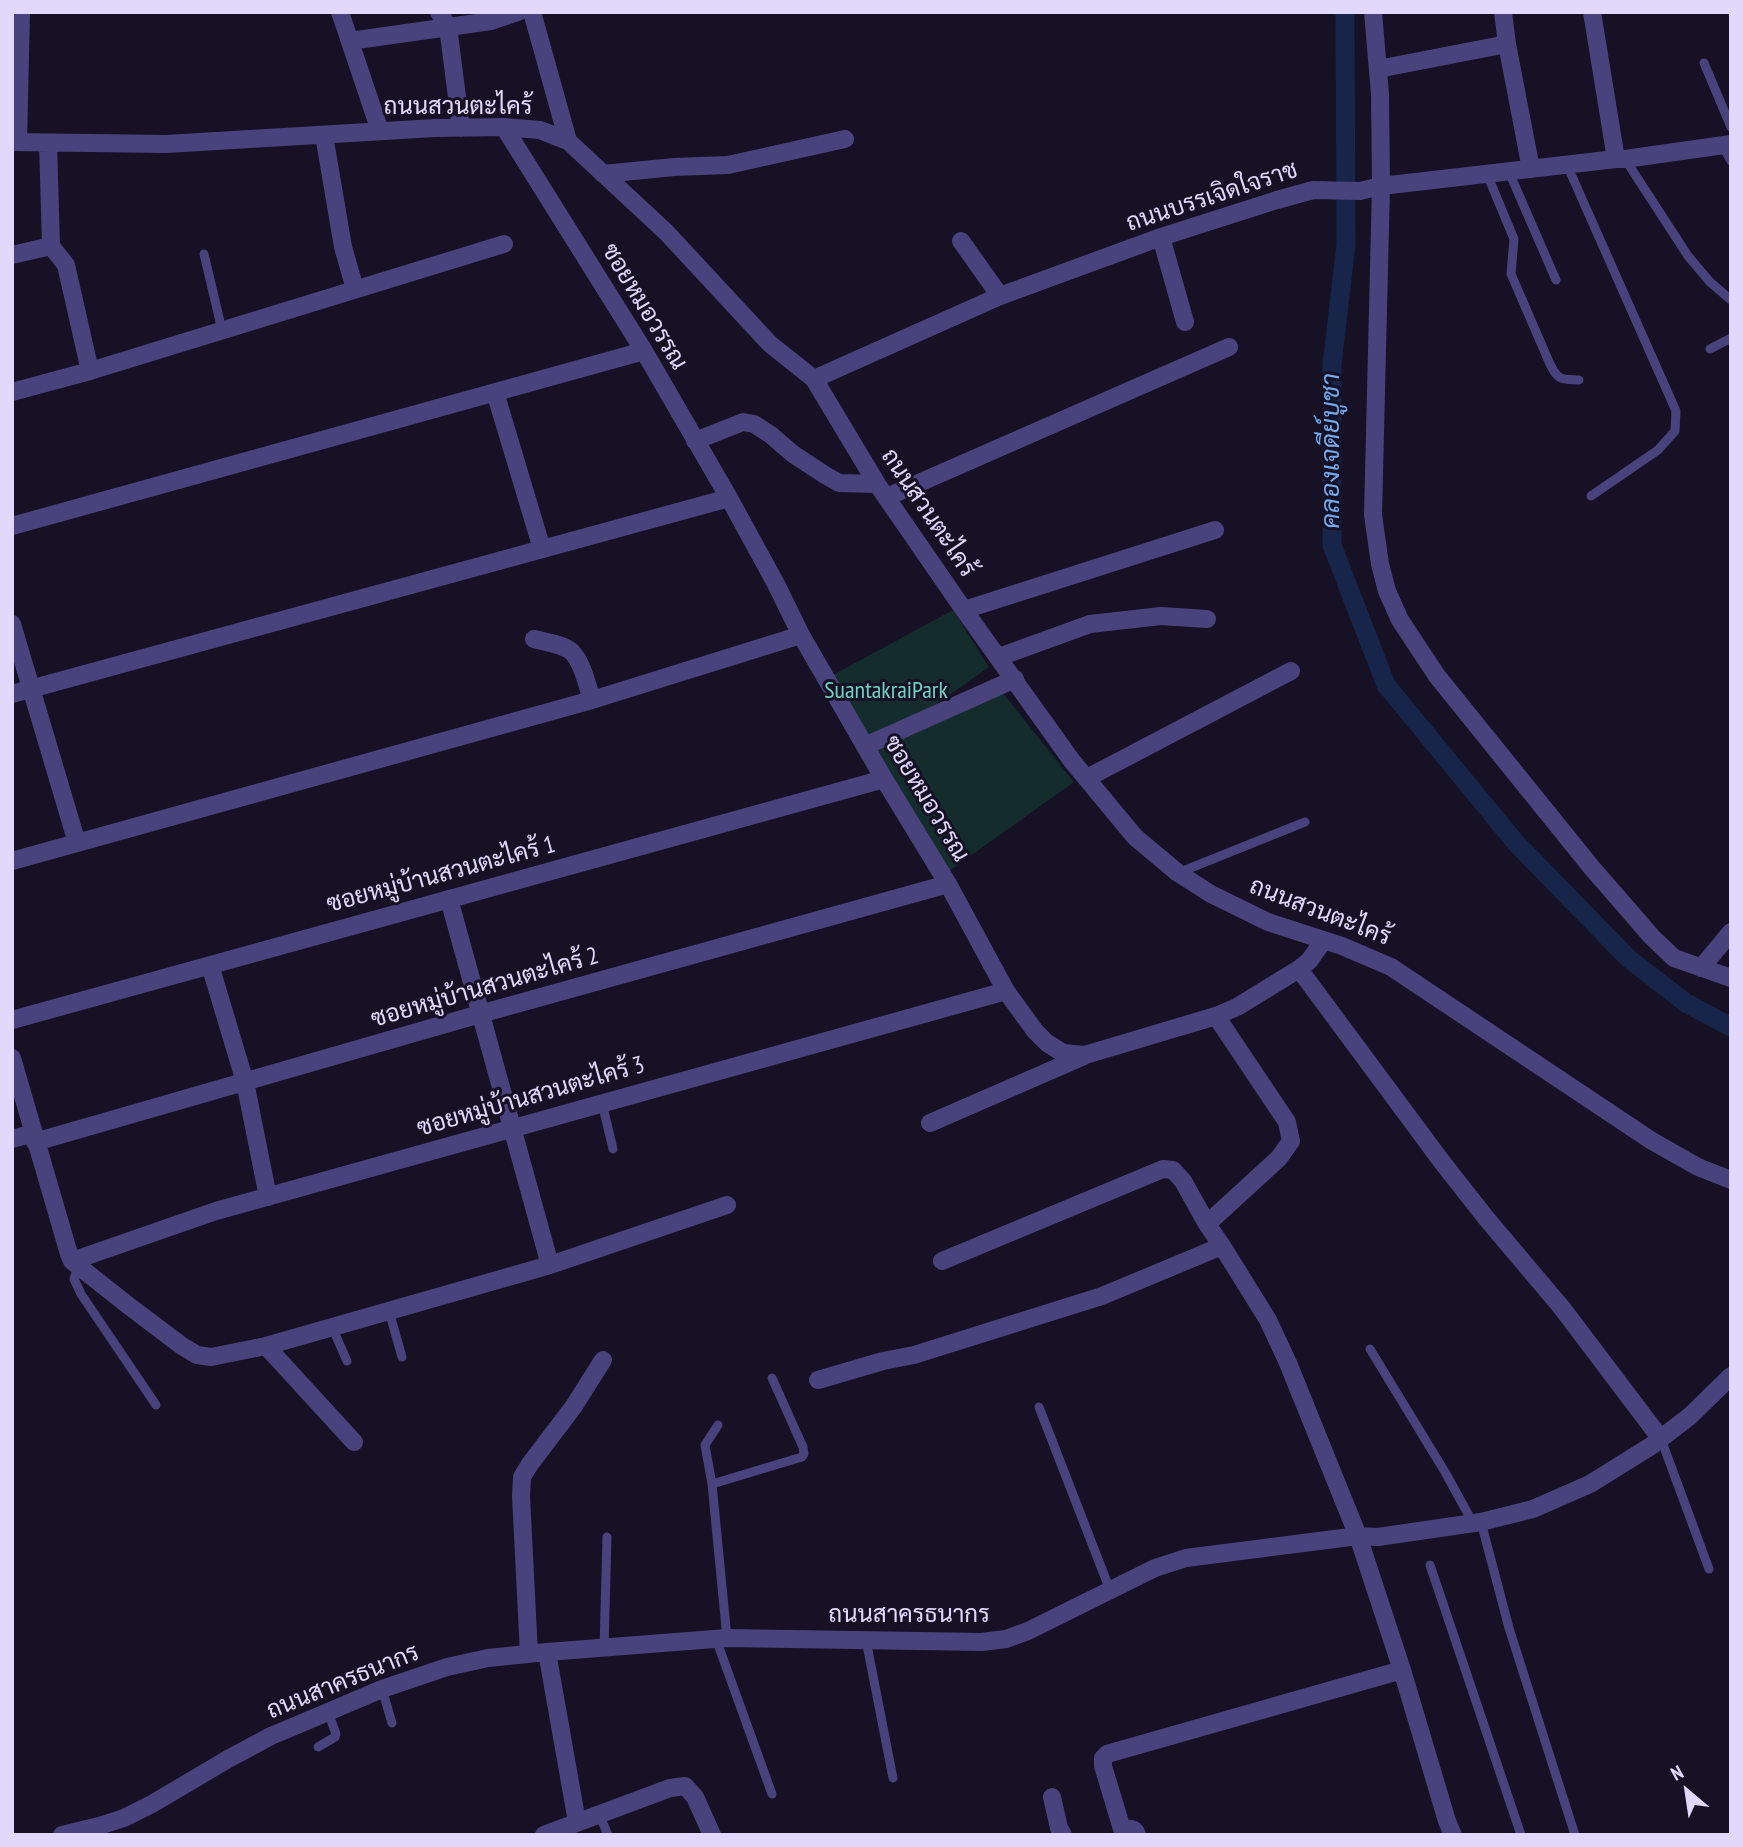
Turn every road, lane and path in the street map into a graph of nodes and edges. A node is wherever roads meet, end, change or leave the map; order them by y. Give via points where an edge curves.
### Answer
1 (20, 12) edge
2 (340, 12) edge
3 (518, 12) edge
4 (532, 12) edge
5 (1373, 12) edge
6 (1503, 12) edge
7 (1592, 12) edge
8 (444, 20) edge
9 (349, 41) junction
10 (1507, 44) junction
11 (1704, 63) dead end
12 (1378, 69) junction
13 (504, 127) junction
14 (1731, 127) edge
15 (461, 128) junction
16 (380, 131) junction
17 (324, 135) junction
18 (845, 139) dead end
19 (15, 142) edge
20 (568, 142) junction
21 (48, 143) junction
22 (1728, 150) edge
23 (1621, 159) junction
24 (1567, 165) junction
25 (1531, 169) junction
26 (1508, 172) junction
27 (603, 174) junction
28 (1487, 174) junction
29 (1381, 186) junction
30 (1161, 237) junction
31 (961, 241) dead end
32 (504, 244) dead end
33 (51, 246) junction
34 (204, 254) dead end
35 (12, 255) edge
36 (1556, 280) dead end
37 (355, 289) junction
38 (1000, 296) junction
39 (1731, 300) edge
40 (1185, 322) dead end
41 (222, 330) junction
42 (1731, 338) edge
43 (1229, 347) dead end
44 (1710, 349) dead end
45 (644, 351) junction
46 (90, 371) junction
47 (814, 379) junction
48 (1579, 380) dead end
49 (12, 392) edge
50 (495, 392) junction
51 (695, 440) junction
52 (882, 490) junction
53 (1591, 496) dead end
54 (729, 498) junction
55 (12, 526) edge
56 (1215, 530) dead end
57 (541, 549) junction
58 (964, 610) junction
59 (1207, 619) dead end
60 (12, 624) edge
61 (801, 635) junction
62 (534, 639) dead end
63 (999, 657) junction
64 (1291, 671) dead end
65 (1015, 679) junction
66 (31, 689) junction
67 (12, 694) edge
68 (592, 700) junction
69 (864, 746) junction
70 (1087, 778) junction
71 (884, 779) junction
72 (1305, 822) dead end
73 (76, 843) junction
74 (12, 861) edge
75 (1178, 873) junction
76 (948, 884) junction
77 (449, 899) junction
78 (1731, 932) edge
79 (1324, 940) junction
80 (210, 965) junction
81 (1702, 968) junction
82 (1299, 969) junction
83 (1731, 978) edge
84 (1006, 990) junction
85 (480, 1014) junction
86 (1216, 1016) junction
87 (12, 1020) edge
88 (1085, 1055) junction
89 (12, 1058) edge
90 (245, 1082) junction
91 (602, 1103) junction
92 (930, 1123) dead end
93 (513, 1127) junction
94 (35, 1137) junction
95 (12, 1139) edge
96 (613, 1149) dead end
97 (1731, 1180) edge
98 (268, 1197) junction
99 (727, 1205) dead end
100 (1207, 1224) junction
101 (1222, 1245) junction
102 (942, 1261) dead end
103 (75, 1263) junction
104 (550, 1265) junction
105 (389, 1311) junction
106 (332, 1327) junction
107 (267, 1346) junction
108 (1370, 1349) dead end
109 (402, 1357) dead end
110 (603, 1360) dead end
111 (347, 1362) dead end
112 (1731, 1376) edge
113 (772, 1378) dead end
114 (818, 1380) dead end
115 (156, 1405) dead end
116 (1039, 1407) dead end
117 (718, 1425) dead end
118 (1661, 1439) junction
119 (354, 1442) dead end
120 (712, 1484) junction
121 (1477, 1522) junction
122 (1358, 1536) junction
123 (607, 1537) dead end
124 (1430, 1565) dead end
125 (1709, 1569) dead end
126 (1110, 1590) junction
127 (722, 1639) junction
128 (866, 1640) junction
129 (604, 1648) junction
130 (538, 1653) junction
131 (1402, 1670) junction
132 (383, 1689) junction
133 (328, 1712) junction
134 (392, 1723) dead end
135 (317, 1747) dead end
136 (893, 1778) dead end
137 (772, 1794) dead end
138 (1052, 1797) dead end
139 (599, 1814) junction
140 (577, 1822) junction
141 (127, 1826) edge
142 (1122, 1833) edge
143 (62, 1835) edge
144 (544, 1835) edge
145 (608, 1835) edge
146 (712, 1835) edge
147 (1063, 1835) edge
148 (1453, 1835) edge
149 (1521, 1835) edge
150 (1575, 1835) edge

1 - 19 street
2 - 9 street
3 - 8 street via 491,21
4 - 20 street
5 - 12 street
6 - 10 street
7 - 23 street
8 - 9 street
8 - 15 street
9 - 16 street
10 - 12 street
10 - 25 street
11 - 14 lane
12 - 29 street
13 - 15 street, ถนนสวนตะไคร้
13 - 20 street, ถนนสวนตะไคร้ via 540,130
13 - 45 street, ซอยหมอวรรณ
15 - 16 street, ถนนสวนตะไคร้
16 - 17 street, ถนนสวนตะไคร้
17 - 21 street, ถนนสวนตะไคร้ via 166,144
17 - 37 street
18 - 27 street via 728,165
19 - 21 street, ถนนสวนตะไคร้
20 - 27 street, ถนนสวนตะไคร้
21 - 33 street
22 - 23 street, ถนนบรรเจิดใจราช
23 - 24 street, ถนนบรรเจิดใจราช
23 - 39 lane via 1688,256
24 - 25 street, ถนนบรรเจิดใจราช
24 - 53 lane via 1676,411 1675,432 1658,450
25 - 26 street, ถนนบรรเจิดใจราช
26 - 28 street, ถนนบรรเจิดใจราช
26 - 36 lane
27 - 47 street, ถนนสวนตะไคร้ via 666,232 770,344
28 - 29 street, ถนนบรรเจิดใจราช
28 - 48 lane via 1514,239 1511,274 1550,364 1559,378
29 - 30 street, ถนนบรรเจิดใจราช via 1360,191 1313,190
29 - 81 street via 1373,516 1387,591 1437,676 1592,868 1674,958
30 - 38 street, ถนนบรรเจิดใจราช
30 - 40 street
31 - 38 street
32 - 37 street
33 - 35 street
33 - 46 street via 66,265
34 - 41 lane
37 - 41 street
38 - 47 street, ถนนบรรเจิดใจราช
41 - 46 street
42 - 44 lane
43 - 52 street
45 - 50 street
45 - 51 street, ซอยหมอวรรณ
46 - 49 street
47 - 52 street, ถนนสวนตะไคร้
50 - 55 street
50 - 57 street
51 - 52 street via 743,422 754,424 839,483
51 - 54 street, ซอยหมอวรรณ
52 - 58 street, ถนนสวนตะไคร้
54 - 57 street
54 - 61 street, ซอยหมอวรรณ
56 - 58 street
57 - 66 street
58 - 63 street, ถนนสวนตะไคร้
59 - 63 street via 1161,616 1090,624
60 - 66 street
61 - 68 street
61 - 69 street, ซอยหมอวรรณ
62 - 68 street via 572,652
63 - 65 street, ถนนสวนตะไคร้
64 - 70 street
65 - 69 street
65 - 70 street, ถนนสวนตะไคร้
66 - 67 street
66 - 73 street
68 - 73 street
69 - 71 street, ซอยหมอวรรณ
70 - 75 street, ถนนสวนตะไคร้ via 1135,837
71 - 76 street, ซอยหมอวรรณ
71 - 77 street, ซอยหมู่บ้านสวนตะไคร้ 1
72 - 75 lane
73 - 74 street
75 - 79 street, ถนนสวนตะไคร้ via 1268,922
76 - 84 street, ซอยหมอวรรณ
76 - 85 street, ซอยหมู่บ้านสวนตะไคร้ 2
77 - 80 street, ซอยหมู่บ้านสวนตะไคร้ 1
77 - 85 street
78 - 81 street
79 - 82 street
79 - 97 street, ถนนสวนตะไคร้ via 1391,967 1653,1142
80 - 87 street, ซอยหมู่บ้านสวนตะไคร้ 1
80 - 90 street
81 - 83 street
82 - 86 street
82 - 118 street via 1442,1162 1562,1308
84 - 88 street, ซอยหมอวรรณ via 1047,1043 1063,1053
84 - 91 street, ซอยหมู่บ้านสวนตะไคร้ 3
85 - 90 street, ซอยหมู่บ้านสวนตะไคร้ 2
85 - 93 street
86 - 88 street
86 - 100 street via 1287,1122 1291,1142
88 - 92 street
89 - 94 street
90 - 94 street, ซอยหมู่บ้านสวนตะไคร้ 2
90 - 98 street
91 - 93 street, ซอยหมู่บ้านสวนตะไคร้ 3
91 - 96 lane
93 - 98 street, ซอยหมู่บ้านสวนตะไคร้ 3
93 - 104 street
94 - 95 street, ซอยหมู่บ้านสวนตะไคร้ 2
94 - 103 street
98 - 103 street, ซอยหมู่บ้านสวนตะไคร้ 3 via 216,1211
99 - 104 street
100 - 101 street
100 - 102 street via 1183,1181 1173,1170 1163,1169
101 - 114 street via 1102,1296
101 - 122 street via 1283,1352
103 - 107 street via 197,1355 211,1357
103 - 115 lane via 74,1279 81,1294
104 - 105 street
105 - 106 street
105 - 109 lane
106 - 107 street
106 - 111 lane
107 - 119 street
108 - 121 lane
110 - 130 street via 522,1477
112 - 118 street, ถนนสาครธนากร
113 - 120 lane via 804,1454
116 - 126 lane
117 - 120 lane via 705,1445
118 - 121 street, ถนนสาครธนากร via 1590,1484 1533,1509
118 - 125 lane
120 - 127 lane
121 - 122 street, ถนนสาครธนากร
121 - 150 lane
122 - 126 street, ถนนสาครธนากร via 1186,1558
122 - 131 street
123 - 129 lane
124 - 149 lane
126 - 128 street, ถนนสาครธนากร via 1006,1639 982,1643
127 - 128 street, ถนนสาครธนากร
127 - 129 street, ถนนสาครธนากร
127 - 137 lane
128 - 136 lane
129 - 130 street, ถนนสาครธนากร
130 - 132 street, ถนนสาครธนากร via 447,1667
130 - 140 street
131 - 142 street via 1107,1755 1103,1766
131 - 148 street
132 - 133 street, ถนนสาครธนากร
132 - 134 lane
133 - 135 lane via 336,1734
133 - 141 street, ถนนสาครธนากร via 228,1759 152,1804
138 - 147 street
139 - 140 street
139 - 145 lane
139 - 146 street via 685,1786
140 - 144 street
141 - 143 street, ถนนสาครธนากร via 99,1826

